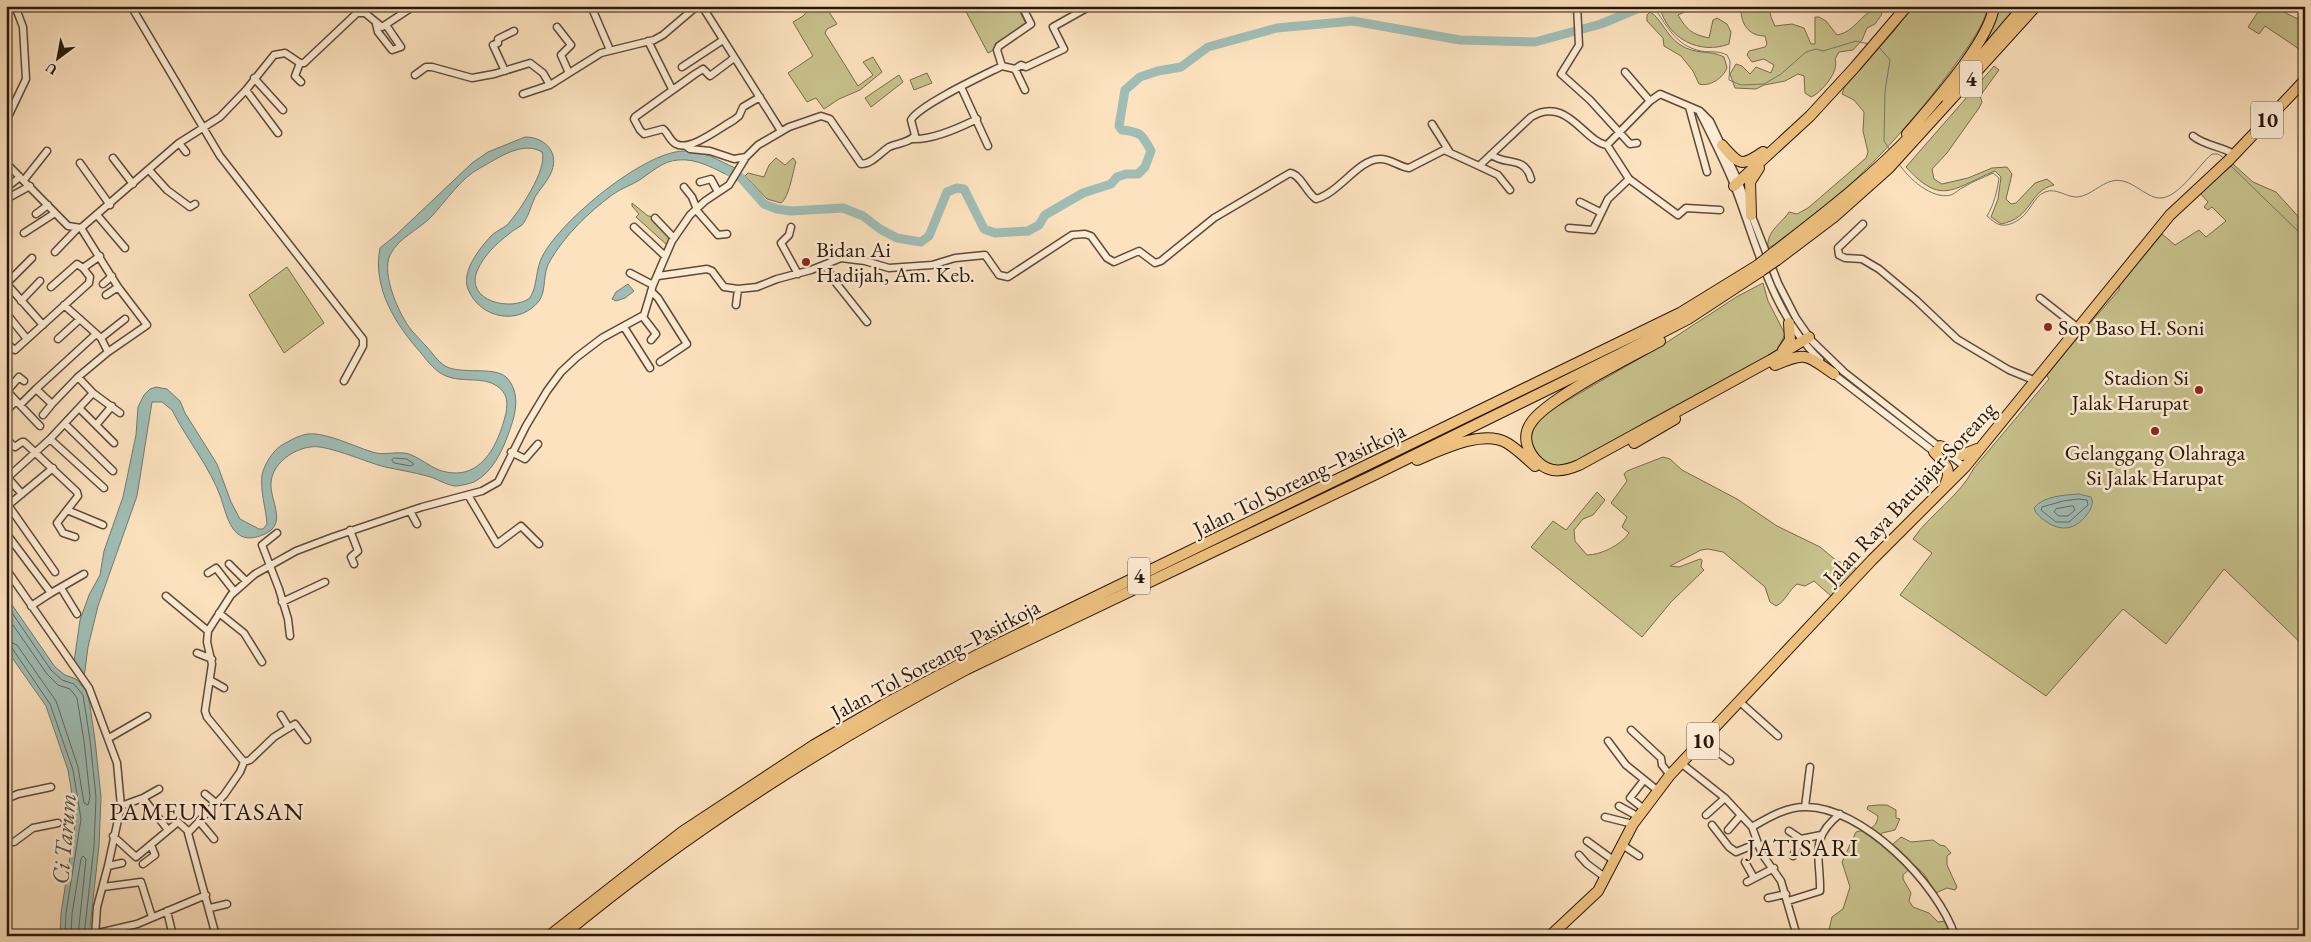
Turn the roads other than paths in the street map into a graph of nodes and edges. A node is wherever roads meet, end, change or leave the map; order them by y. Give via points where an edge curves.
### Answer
1 (15, 6) edge
2 (131, 6) edge
3 (414, 6) edge
4 (591, 6) edge
5 (697, 6) edge
6 (1022, 6) edge
7 (1577, 6) edge
8 (1900, 6) edge
9 (1907, 6) edge
10 (1994, 6) edge
11 (2024, 6) edge
12 (2036, 6) edge
13 (705, 7) edge
14 (1085, 8) dead end
15 (376, 24) junction
16 (386, 25) junction
17 (557, 27) dead end
18 (514, 32) dead end
19 (1879, 34) junction
20 (723, 40) junction
21 (648, 41) junction
22 (610, 50) junction
23 (1862, 54) junction
24 (734, 58) junction
25 (300, 63) junction
26 (1002, 66) junction
27 (682, 67) dead end
28 (1015, 69) junction
29 (505, 71) junction
30 (569, 72) junction
31 (1625, 72) dead end
32 (415, 75) dead end
33 (254, 78) junction
34 (2305, 80) edge
35 (301, 82) dead end
36 (550, 84) junction
37 (961, 87) junction
38 (672, 89) junction
39 (246, 90) junction
40 (1024, 90) dead end
41 (523, 94) dead end
42 (760, 97) junction
43 (1650, 101) junction
44 (1690, 107) junction
45 (282, 110) dead end
46 (1700, 112) junction
47 (977, 119) junction
48 (6, 121) edge
49 (1432, 124) dead end
50 (202, 129) junction
51 (781, 131) junction
52 (1621, 132) junction
53 (278, 133) dead end
54 (2193, 136) dead end
55 (913, 139) junction
56 (1784, 140) junction
57 (1637, 142) dead end
58 (179, 143) junction
59 (685, 145) junction
60 (1607, 145) junction
61 (1722, 145) junction
62 (988, 146) dead end
63 (1770, 147) junction
64 (1901, 148) junction
65 (47, 150) dead end
66 (1449, 151) junction
67 (186, 152) dead end
68 (1492, 155) junction
69 (746, 157) junction
70 (114, 158) dead end
71 (2229, 160) junction
72 (80, 163) dead end
73 (1479, 166) junction
74 (8, 168) edge
75 (149, 170) junction
76 (1707, 172) dead end
77 (22, 178) junction
78 (1531, 179) dead end
79 (1629, 179) junction
80 (700, 182) dead end
81 (1735, 182) junction
82 (133, 184) junction
83 (30, 186) junction
84 (684, 187) dead end
85 (6, 188) edge
86 (1510, 190) dead end
87 (718, 192) junction
88 (6, 200) edge
89 (1580, 202) dead end
90 (195, 204) dead end
91 (48, 205) junction
92 (110, 205) junction
93 (696, 209) junction
94 (1720, 210) dead end
95 (1600, 212) junction
96 (55, 213) junction
97 (36, 214) dead end
98 (97, 215) junction
99 (1751, 215) junction
100 (655, 218) dead end
101 (1862, 224) dead end
102 (634, 227) dead end
103 (791, 227) dead end
104 (1569, 228) dead end
105 (79, 229) junction
106 (24, 233) dead end
107 (727, 234) dead end
108 (674, 238) junction
109 (125, 248) dead end
110 (55, 252) dead end
111 (100, 256) junction
112 (665, 256) junction
113 (32, 258) dead end
114 (825, 265) junction
115 (83, 268) junction
116 (1760, 268) junction
117 (630, 273) dead end
118 (798, 274) junction
119 (112, 276) junction
120 (658, 276) junction
121 (40, 281) dead end
122 (6, 283) edge
123 (102, 284) dead end
124 (51, 287) dead end
125 (118, 287) junction
126 (652, 288) junction
127 (738, 290) junction
128 (106, 295) dead end
129 (2040, 298) dead end
130 (21, 301) junction
131 (64, 305) junction
132 (736, 305) dead end
133 (643, 317) junction
134 (10, 318) dead end
135 (80, 319) junction
136 (125, 319) dead end
137 (1688, 319) junction
138 (867, 322) dead end
139 (1789, 323) junction
140 (43, 325) junction
141 (624, 327) junction
142 (2078, 327) junction
143 (98, 336) junction
144 (27, 339) junction
145 (58, 339) dead end
146 (650, 340) dead end
147 (1807, 341) junction
148 (6, 343) edge
149 (108, 352) junction
150 (660, 362) dead end
151 (1773, 362) junction
152 (650, 368) dead end
153 (1834, 374) junction
154 (78, 377) junction
155 (24, 381) dead end
156 (344, 381) dead end
157 (2036, 381) junction
158 (36, 389) junction
159 (7, 391) edge
160 (94, 393) junction
161 (18, 403) junction
162 (52, 404) junction
163 (112, 406) junction
164 (79, 408) junction
165 (6, 412) edge
166 (120, 413) dead end
167 (43, 415) dead end
168 (65, 424) junction
169 (96, 425) junction
170 (40, 426) dead end
171 (6, 439) edge
172 (50, 439) junction
173 (114, 443) dead end
174 (538, 444) dead end
175 (1981, 448) junction
176 (1937, 449) junction
177 (36, 452) junction
178 (511, 452) junction
179 (53, 468) junction
180 (1962, 470) junction
181 (113, 472) dead end
182 (1376, 474) junction
183 (7, 478) edge
184 (104, 488) dead end
185 (1942, 490) junction
186 (22, 494) junction
187 (468, 495) junction
188 (7, 506) edge
189 (67, 510) junction
190 (410, 511) junction
191 (417, 524) dead end
192 (104, 525) dead end
193 (350, 530) junction
194 (6, 533) edge
195 (277, 533) dead end
196 (75, 537) dead end
197 (539, 544) dead end
198 (230, 564) dead end
199 (270, 564) junction
200 (354, 564) dead end
201 (6, 568) edge
202 (56, 572) dead end
203 (208, 573) dead end
204 (84, 574) dead end
205 (246, 581) junction
206 (325, 582) dead end
207 (60, 588) junction
208 (234, 591) junction
209 (51, 593) junction
210 (166, 596) dead end
211 (282, 602) junction
212 (31, 606) junction
213 (219, 613) junction
214 (77, 614) dead end
215 (208, 630) junction
216 (290, 636) dead end
217 (198, 653) dead end
218 (212, 659) junction
219 (262, 662) dead end
220 (210, 680) junction
221 (224, 688) dead end
222 (1740, 702) junction
223 (281, 715) dead end
224 (147, 716) dead end
225 (289, 728) junction
226 (1631, 730) dead end
227 (1778, 736) dead end
228 (109, 738) junction
229 (307, 740) dead end
230 (1608, 741) dead end
231 (1706, 743) junction
232 (1730, 761) dead end
233 (244, 762) junction
234 (1686, 767) junction
235 (1810, 767) dead end
236 (1670, 775) junction
237 (1644, 780) junction
238 (52, 787) dead end
239 (158, 788) dead end
240 (1657, 790) junction
241 (205, 794) dead end
242 (143, 798) junction
243 (1726, 798) junction
244 (6, 799) edge
245 (217, 804) junction
246 (121, 806) junction
247 (1619, 806) dead end
248 (1805, 807) junction
249 (1840, 814) junction
250 (1706, 815) dead end
251 (1741, 815) junction
252 (1604, 817) dead end
253 (1639, 817) junction
254 (199, 822) junction
255 (58, 823) dead end
256 (1712, 825) dead end
257 (1752, 827) junction
258 (168, 830) junction
259 (1728, 830) dead end
260 (1789, 831) dead end
261 (189, 832) junction
262 (1820, 834) junction
263 (113, 836) junction
264 (214, 839) dead end
265 (1801, 839) junction
266 (1587, 841) dead end
267 (6, 842) edge
268 (1758, 843) junction
269 (1622, 844) junction
270 (151, 845) junction
271 (1579, 855) dead end
272 (1639, 856) dead end
273 (1793, 856) dead end
274 (1613, 860) junction
275 (1744, 862) dead end
276 (122, 863) dead end
277 (143, 864) dead end
278 (108, 866) junction
279 (1774, 868) junction
280 (1606, 878) junction
281 (1754, 878) junction
282 (1747, 882) dead end
283 (102, 887) junction
284 (206, 895) junction
285 (1787, 897) junction
286 (1768, 898) dead end
287 (228, 904) dead end
288 (210, 908) junction
289 (167, 911) junction
290 (152, 917) junction
291 (94, 935) edge
292 (173, 936) edge
293 (216, 936) edge
294 (549, 936) edge
295 (562, 936) edge
296 (1550, 936) edge
297 (1797, 936) edge
298 (1955, 936) edge

1 - 48 street via 23,27 26,79
2 - 50 street
3 - 16 street
4 - 22 street
5 - 21 street via 663,35
6 - 26 street via 1032,24 998,47
7 - 52 street via 1577,48 1561,74
8 - 19 highway
9 - 19 highway
10 - 64 highway via 1988,28
11 - 64 highway, 4
12 - 64 highway, 4
13 - 20 street
14 - 28 street via 1053,27 1064,50
15 - 16 street via 380,28
15 - 16 street via 392,50 401,47
15 - 25 street via 365,12 357,13 311,58
17 - 30 street via 571,45 560,55
18 - 29 street via 493,45
19 - 23 highway
20 - 24 street
20 - 27 street
21 - 22 street
21 - 38 street
22 - 30 street
23 - 56 highway via 1810,116
23 - 63 highway
24 - 38 street via 713,74 708,75 703,70
24 - 42 street
25 - 33 street via 285,53 277,53
25 - 35 street via 295,76
26 - 28 street
26 - 37 street
28 - 40 street
29 - 32 street via 472,78 426,67
29 - 36 street via 532,63
30 - 36 street
31 - 43 street
33 - 39 street
33 - 45 street
34 - 71 highway, Jalan Raya Batujajar-Soreang / 10
36 - 41 street
37 - 47 street
37 - 55 street via 913,116
38 - 59 street via 634,120 643,133 663,128 674,143
39 - 50 street via 220,117
39 - 53 street
42 - 51 street
42 - 59 street via 743,107 734,120 696,143
43 - 44 street via 1660,94
43 - 52 street
44 - 46 street
44 - 76 street
46 - 61 street via 1710,121
46 - 81 street
47 - 55 street via 920,140
47 - 62 street
49 - 66 street
50 - 58 street
50 - 156 street via 363,339
51 - 55 street via 814,117 826,116 863,165 894,145
51 - 69 street
52 - 57 street via 1630,144
52 - 60 street
54 - 71 street via 2201,142 2222,147
56 - 81 highway
56 - 99 highway via 1750,182
58 - 67 street
58 - 75 street
59 - 69 street via 734,159
60 - 68 street via 1570,118 1540,112
60 - 79 street
61 - 63 highway via 1741,163 1750,161
61 - 81 street
63 - 81 highway
64 - 116 highway, Jalan Tol Soreang–Pasirkoja / 4, bridge
65 - 77 street
66 - 73 street
66 - 114 street via 1444,150 1409,168 1383,159 1372,160 1332,191 1316,199 1294,174 1287,174 1214,218 1155,263 1139,251 1114,262 1107,258 1091,236 1078,234 1008,277 999,275 984,255 889,268 841,258
68 - 73 street
68 - 78 street via 1517,162 1530,173
69 - 87 street via 731,183
70 - 82 street
71 - 142 highway, Jalan Raya Batujajar-Soreang / 10 via 2170,215
72 - 92 street
73 - 86 street via 1500,177
74 - 77 street
75 - 82 street
75 - 90 street via 175,197 190,207
77 - 83 street
77 - 85 street
79 - 94 street via 1678,215 1686,208
79 - 95 street via 1608,199
80 - 87 street via 711,179
81 - 99 street
81 - 139 street via 1765,273
82 - 92 street
83 - 88 street
83 - 91 street
84 - 93 street
87 - 93 street
89 - 95 street
91 - 96 street
91 - 97 street
92 - 98 street
93 - 107 street via 718,235
93 - 108 street
95 - 104 street via 1593,230
96 - 105 street via 68,226
96 - 106 street
98 - 105 street
98 - 109 street
99 - 147 street via 1778,283
100 - 108 street
101 - 157 street via 1838,248 1839,255 1862,260 1879,269 1957,339 2009,370
102 - 112 street
103 - 118 street via 789,235 781,242
105 - 110 street
105 - 111 street
108 - 112 street
111 - 115 street
111 - 119 street
112 - 120 street
113 - 122 street
114 - 118 street
114 - 138 street
115 - 124 street via 77,264
115 - 131 street via 90,281
116 - 137 highway, Jalan Tol Soreang–Pasirkoja / 4
116 - 294 highway, Jalan Tol Soreang–Pasirkoja / 4 via 1680,313 996,646 883,705 814,745 698,821
117 - 126 street
118 - 127 street
119 - 123 street
119 - 125 street
120 - 126 street
120 - 127 street via 707,269 724,287
121 - 130 street
122 - 130 street
125 - 128 street
125 - 149 street via 147,325
126 - 133 street
126 - 150 street via 687,344
127 - 132 street
129 - 142 street
130 - 140 street
131 - 135 street
131 - 140 street
133 - 141 street
133 - 146 street via 656,334
134 - 144 street
135 - 143 street
135 - 145 street
136 - 143 street
137 - 151 highway via 1674,333 1538,414 1530,424 1526,438 1535,459 1548,469 1558,471 1579,465
137 - 182 highway, Jalan Tol Soreang–Pasirkoja / 4
139 - 147 street
139 - 151 highway via 1789,343
140 - 144 street
141 - 152 street
141 - 178 street via 590,347 562,372
142 - 157 highway, Jalan Raya Batujajar-Soreang / 10
143 - 149 street
143 - 158 street
144 - 148 street via 15,350
147 - 151 highway
147 - 153 street
147 - 176 street
149 - 154 street
151 - 153 highway via 1797,355 1806,356
151 - 182 highway via 1596,464 1569,475 1544,472 1506,443 1487,438 1458,444
153 - 176 street
154 - 160 street
154 - 162 street
155 - 159 street via 19,377
157 - 175 highway, Jalan Raya Batujajar-Soreang / 10
158 - 161 street
158 - 162 street
159 - 161 street
160 - 163 street
160 - 164 street
161 - 165 street
161 - 170 street
162 - 167 street
163 - 166 street
163 - 169 street
164 - 168 street
164 - 169 street
168 - 172 street
168 - 181 street
169 - 173 street
171 - 177 street via 15,447 23,442
172 - 177 street
172 - 184 street
174 - 178 street via 525,459
175 - 176 highway via 1962,455
175 - 180 highway, Jalan Raya Batujajar-Soreang / 10
176 - 180 street
176 - 185 highway via 1950,472
177 - 179 street
177 - 183 street
178 - 187 street via 498,482
179 - 186 street
179 - 189 street via 78,494
180 - 185 highway, Jalan Raya Batujajar-Soreang / 10
182 - 295 highway, Jalan Tol Soreang–Pasirkoja / 4 via 967,669 864,725 735,806
183 - 186 street
185 - 222 highway, Jalan Raya Batujajar-Soreang / 10
186 - 188 street
187 - 190 street
187 - 197 street via 497,544 521,526
188 - 202 street via 30,542
189 - 192 street
189 - 196 street via 57,526 66,536
190 - 191 street
190 - 193 street
193 - 199 street
193 - 200 street via 358,551 351,557
194 - 209 street
195 - 199 street via 262,545
198 - 205 street
199 - 205 street
199 - 211 street
201 - 212 street
203 - 208 street via 216,568
204 - 207 street
205 - 208 street
206 - 211 street
207 - 209 street
207 - 214 street
208 - 213 street
209 - 212 street
210 - 215 street
211 - 216 street
212 - 228 street via 87,686
213 - 215 street
213 - 219 street via 244,633
215 - 218 street via 207,645
217 - 218 street
218 - 220 street
220 - 221 street
220 - 233 street via 206,714
222 - 227 street
222 - 231 highway, Jalan Raya Batujajar-Soreang / 10
223 - 225 street
224 - 228 street
225 - 229 street via 296,724
225 - 233 street
226 - 236 street via 1661,758
228 - 246 street via 117,763
230 - 237 street via 1626,765
231 - 232 street
231 - 234 highway, Jalan Raya Batujajar-Soreang / 10
233 - 245 street
234 - 236 highway, Jalan Raya Batujajar-Soreang / 10
234 - 243 street
235 - 248 street
236 - 240 highway, Jalan Raya Batujajar-Soreang / 10
237 - 240 street
237 - 253 street via 1630,798
238 - 244 street
239 - 242 street
240 - 253 highway, Jalan Raya Batujajar-Soreang / 10
241 - 245 street
242 - 246 street
242 - 258 street
243 - 250 street
243 - 251 street
245 - 254 street
246 - 263 street
247 - 253 street
248 - 249 street
248 - 257 street via 1780,812
249 - 262 street
249 - 298 street via 1870,832 1915,870 1948,916
251 - 257 street
251 - 259 street
252 - 253 street
253 - 269 highway, Jalan Raya Batujajar-Soreang / 10
254 - 261 street
254 - 264 street
255 - 267 street via 33,828 14,842
256 - 268 street via 1736,852
257 - 268 street
258 - 261 street via 178,822
258 - 270 street
260 - 265 street
261 - 284 street
262 - 265 street
262 - 285 street via 1817,854 1820,891
263 - 270 street via 136,857
263 - 278 street
265 - 273 street
266 - 274 street
268 - 279 street via 1762,854
269 - 272 street
269 - 274 highway, Jalan Raya Batujajar-Soreang / 10
270 - 277 street via 155,855
271 - 280 street
274 - 280 highway, Jalan Raya Batujajar-Soreang / 10
275 - 281 street
276 - 278 street
278 - 283 street
279 - 281 street
279 - 285 street
280 - 296 highway, Jalan Raya Batujajar-Soreang / 10 via 1594,895
281 - 282 street
283 - 290 street via 141,882
283 - 291 street
284 - 288 street
284 - 289 street
285 - 286 street
285 - 297 street
287 - 288 street
288 - 293 street
289 - 290 street
289 - 292 street
290 - 291 street

